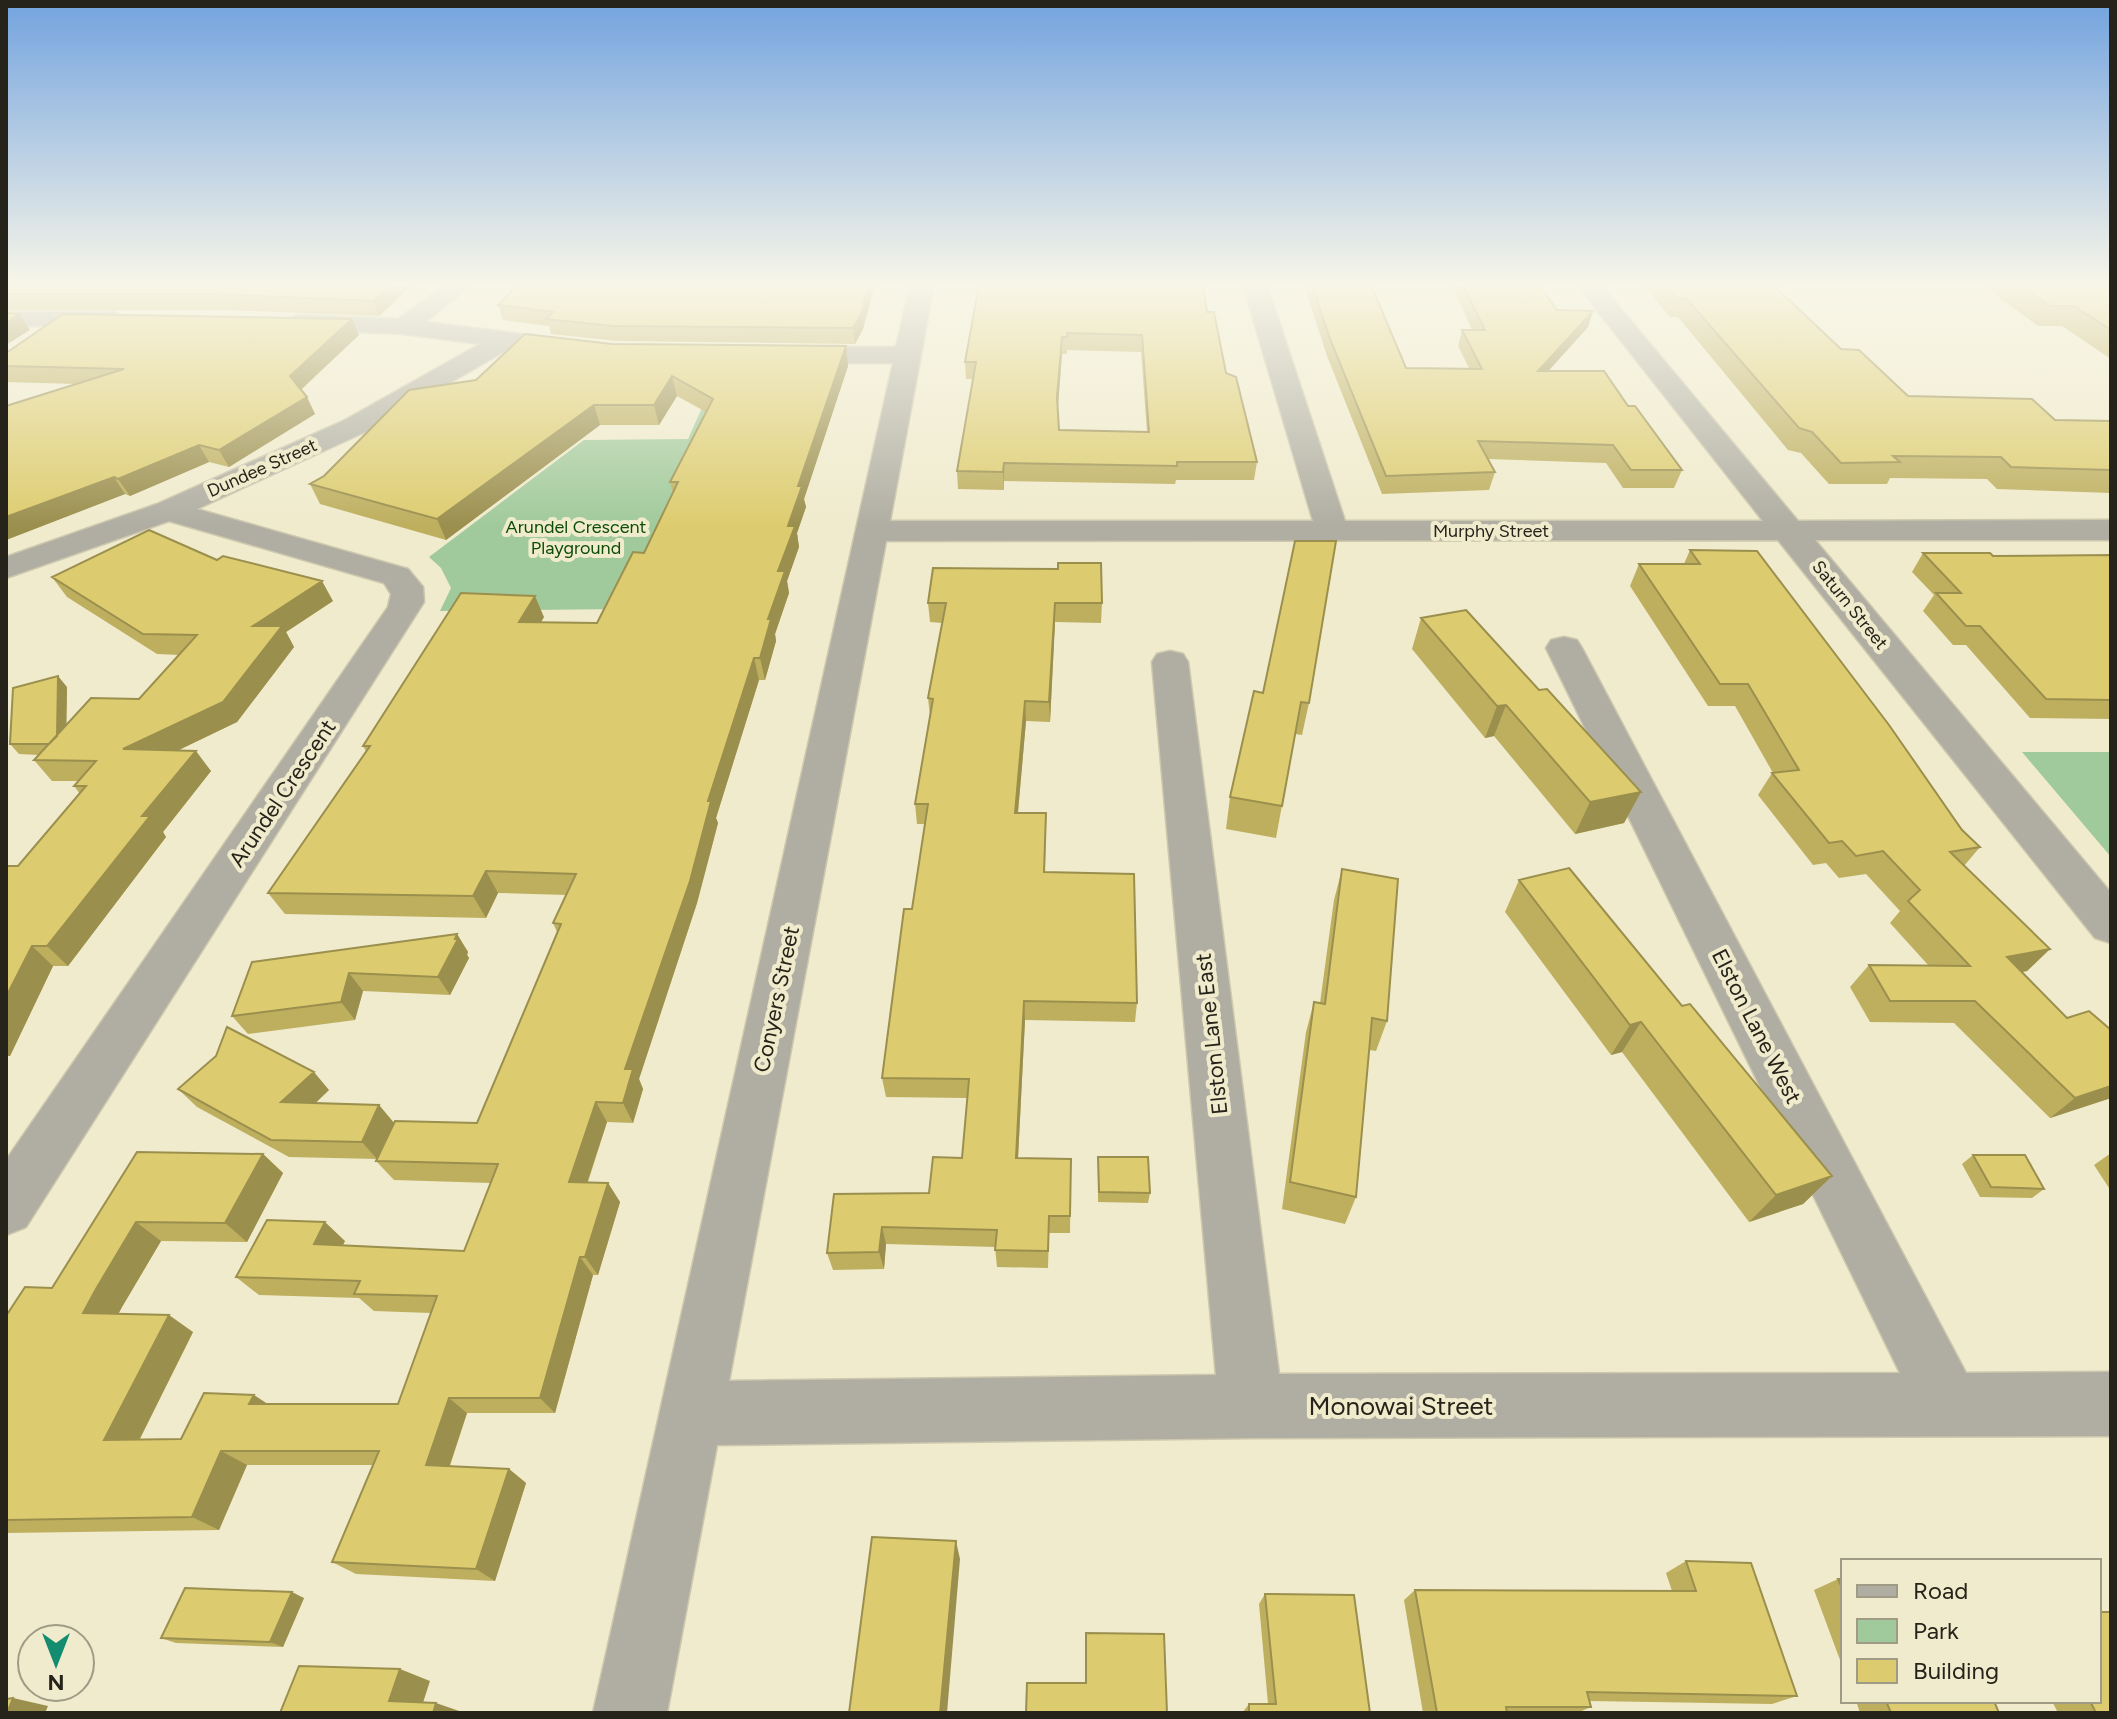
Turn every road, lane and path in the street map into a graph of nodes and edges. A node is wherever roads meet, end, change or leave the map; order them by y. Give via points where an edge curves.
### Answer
1 (462, 365) edge
2 (906, 365) edge
3 (1280, 365) edge
4 (1654, 365) edge
5 (168, 511) junction
6 (2111, 530) edge
7 (872, 531) junction
8 (1332, 531) junction
9 (1789, 531) junction
10 (6, 568) edge
11 (1564, 648) dead end
12 (1170, 662) dead end
13 (2111, 925) edge
14 (6, 1208) edge
15 (2111, 1404) edge
16 (1949, 1405) junction
17 (1251, 1406) junction
18 (691, 1413) junction
19 (630, 1713) edge

1 - 5 street, Dundee Street via 355,426
2 - 7 street, Conyers Street
3 - 8 street
4 - 9 street, Saturn Street
5 - 10 street, Dundee Street
5 - 14 street, Arundel Crescent via 396,576 408,586 409,597
6 - 9 street, Murphy Street
7 - 8 street, Murphy Street
7 - 18 street, Conyers Street
8 - 9 street, Murphy Street
9 - 13 street, Saturn Street
11 - 16 street, Elston Lane West
12 - 17 street, Elston Lane East
15 - 16 street, Monowai Street
16 - 17 street, Monowai Street
17 - 18 street, Monowai Street
18 - 19 street, Conyers Street

